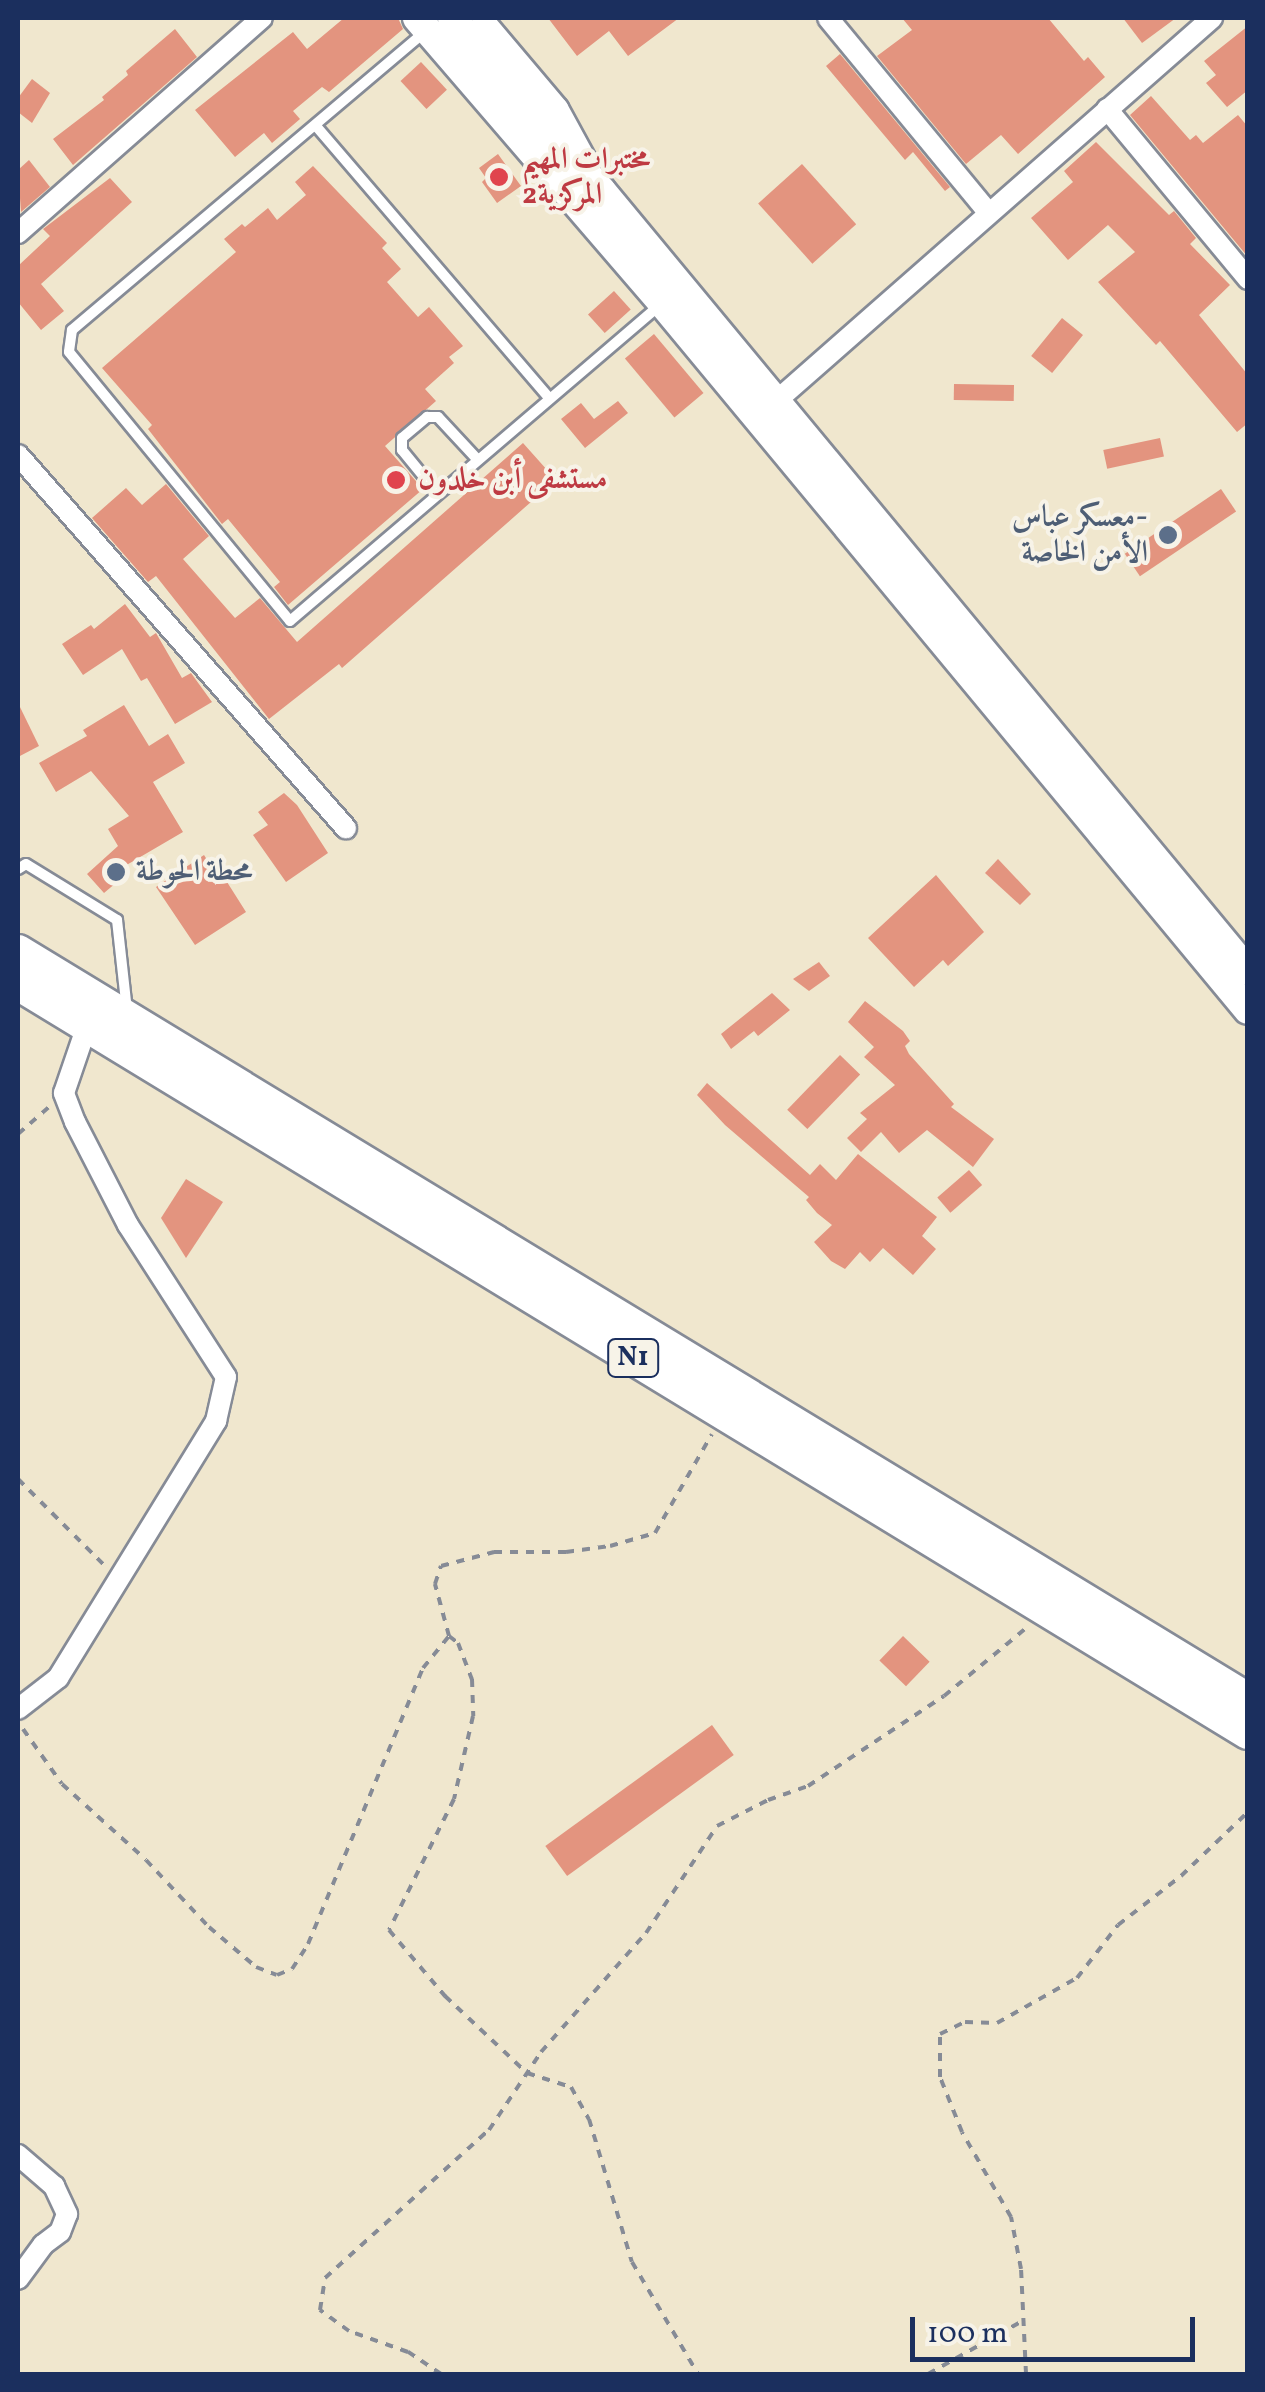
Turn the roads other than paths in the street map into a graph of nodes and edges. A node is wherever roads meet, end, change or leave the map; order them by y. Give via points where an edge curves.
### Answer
1 (262, 18) edge
2 (828, 18) edge
3 (1212, 18) edge
4 (432, 22) edge
5 (494, 22) edge
6 (1107, 109) junction
7 (316, 126) junction
8 (601, 190) junction
9 (988, 212) junction
10 (18, 233) edge
11 (1248, 279) edge
12 (662, 303) junction
13 (549, 398) junction
14 (767, 409) junction
15 (18, 455) edge
16 (478, 459) junction
17 (438, 494) junction
18 (346, 828) dead end
19 (18, 868) edge
20 (18, 951) edge
21 (1248, 971) edge
22 (18, 984) edge
23 (1248, 1010) edge
24 (127, 1017) junction
25 (87, 1026) junction
26 (1248, 1699) edge
27 (18, 1709) edge
28 (1248, 1733) edge
29 (18, 2156) edge
30 (18, 2279) edge

1 - 10 street
2 - 9 street
3 - 6 street
4 - 7 lane
4 - 8 main road
4 - 12 main road
5 - 8 street via 568,122
6 - 9 street
6 - 11 street
7 - 13 lane
7 - 17 lane via 72,330 69,352 290,621
8 - 14 main road
9 - 14 street
12 - 13 lane
12 - 14 main road
13 - 16 lane
14 - 21 main road
14 - 23 main road
15 - 18 street
16 - 17 lane
16 - 17 lane via 438,417 427,417 402,438 402,450
19 - 24 lane via 26,864 118,920
20 - 24 highway, N1 / N1
22 - 25 highway, N1
24 - 26 highway, N1 / N1
25 - 27 street via 64,1093 128,1225 226,1377 216,1421 58,1678
25 - 28 highway, N1
29 - 30 street via 54,2186 67,2214 60,2232

